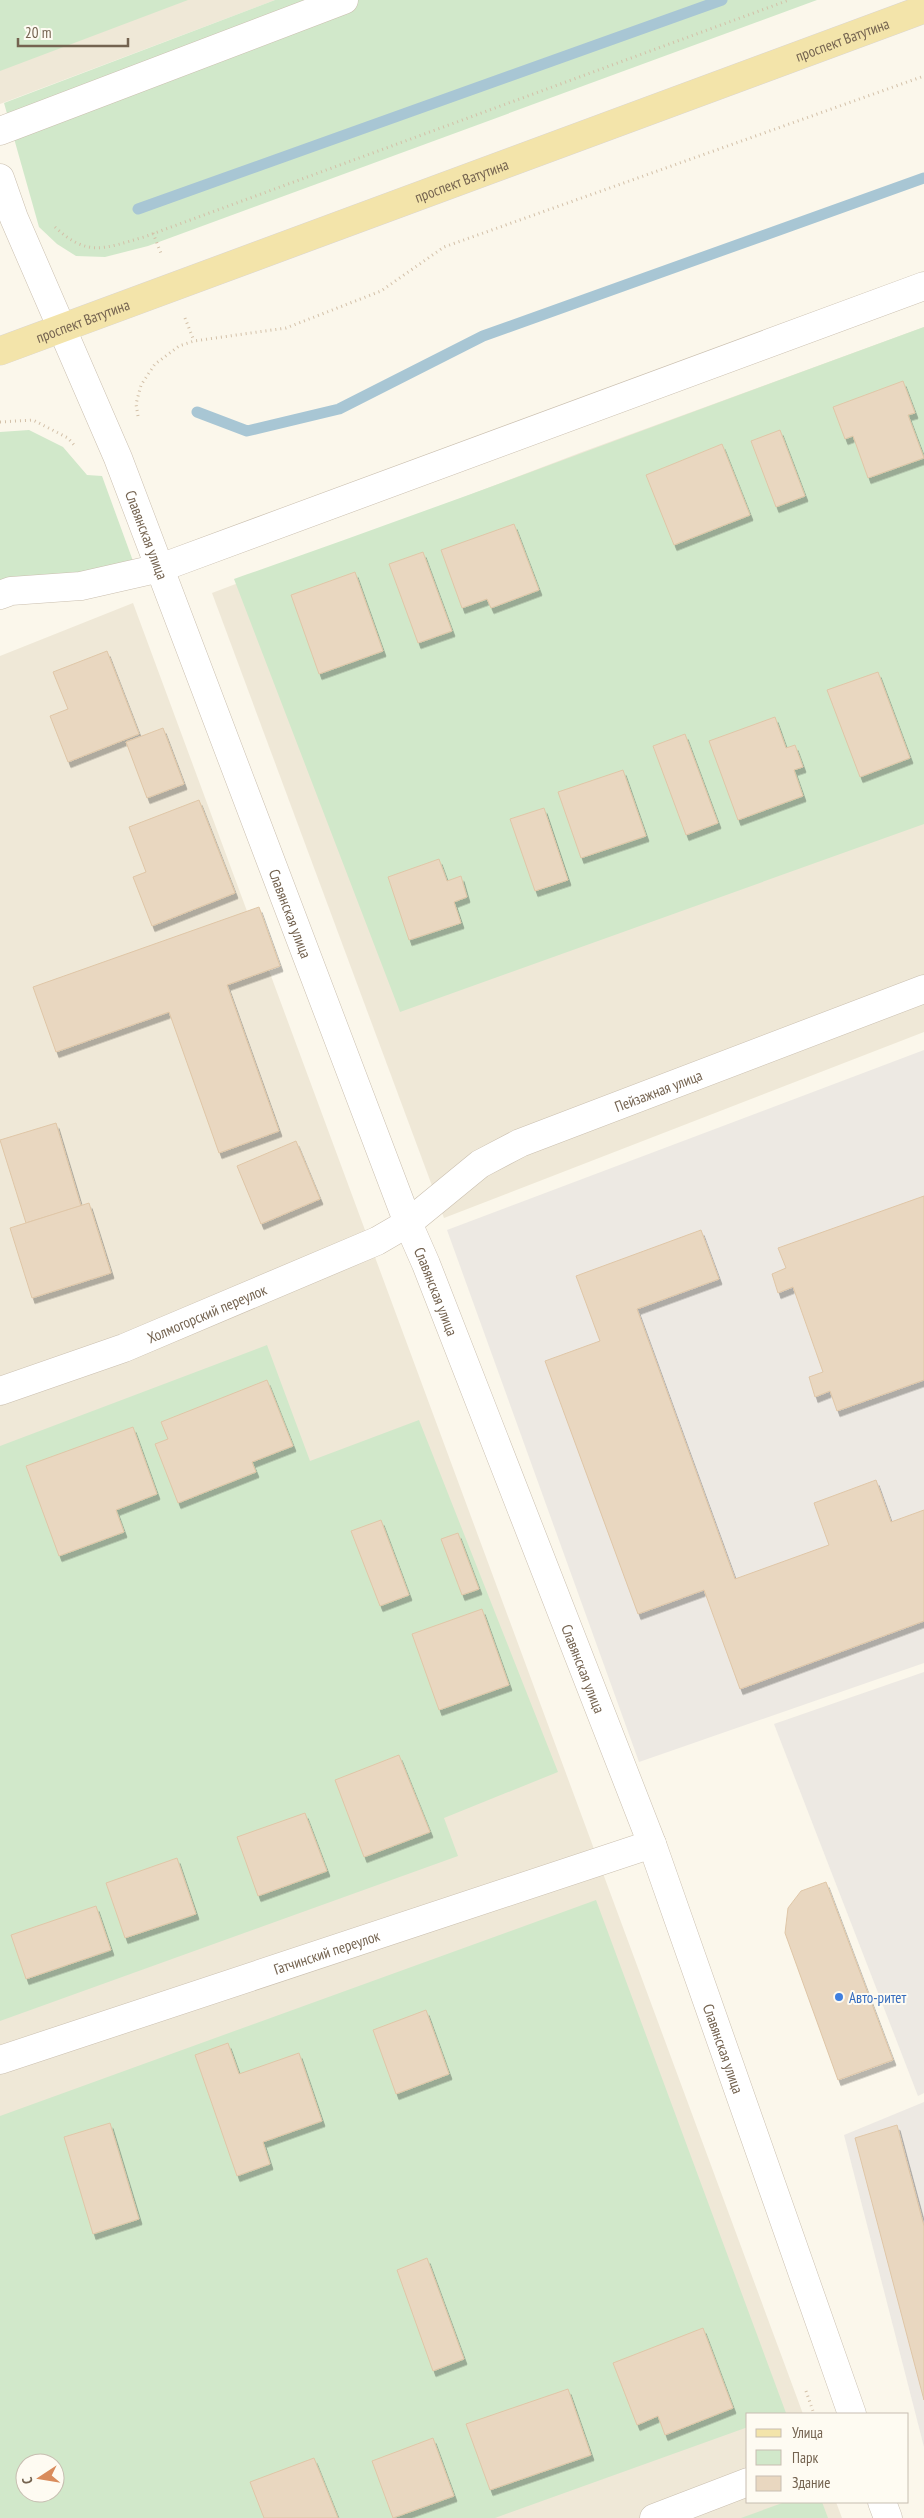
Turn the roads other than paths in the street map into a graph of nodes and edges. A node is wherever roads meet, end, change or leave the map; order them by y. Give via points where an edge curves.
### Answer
1 (344, 0) edge
2 (924, 9) edge
3 (0, 131) edge
4 (0, 178) edge
5 (924, 286) edge
6 (62, 329) junction
7 (0, 351) edge
8 (160, 568) junction
9 (0, 594) edge
10 (924, 989) edge
11 (408, 1223) junction
12 (0, 1391) edge
13 (652, 1844) junction
14 (0, 2060) edge
15 (852, 2413) edge
16 (746, 2483) edge
17 (882, 2503) edge
18 (654, 2518) edge
19 (888, 2518) edge

1 - 3 street
2 - 6 main road, проспект Ватутина
4 - 6 street, Славянская улица
5 - 8 street
6 - 7 main road, проспект Ватутина
6 - 8 street, Славянская улица via 118,458
8 - 9 street via 81,586 11,590
8 - 11 street, Славянская улица
10 - 11 street, Пейзажная улица via 520,1143 480,1164
11 - 12 street, Холмогорский переулок via 377,1241 124,1348
11 - 13 street, Славянская улица
13 - 14 street, Гатчинский переулок
13 - 15 street, Славянская улица
16 - 18 street
17 - 19 street

